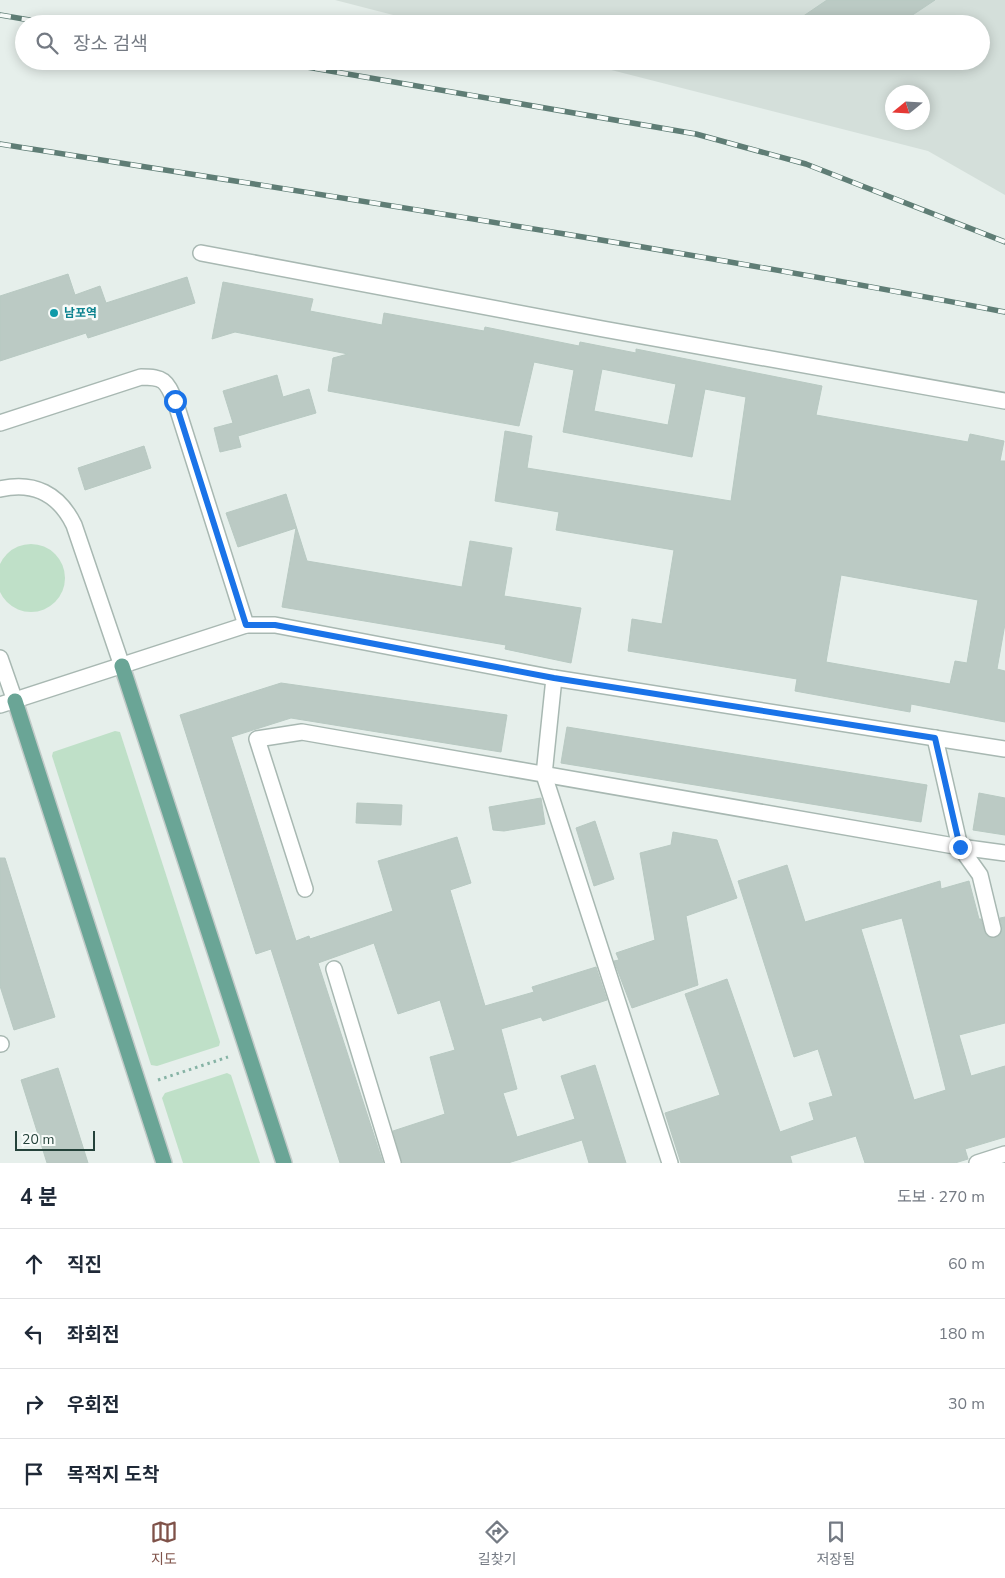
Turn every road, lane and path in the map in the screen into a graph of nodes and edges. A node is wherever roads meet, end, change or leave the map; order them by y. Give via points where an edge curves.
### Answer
1 (201, 253) dead end
2 (1005, 401) edge
3 (0, 423) edge
4 (0, 489) edge
5 (246, 625) junction
6 (0, 658) edge
7 (122, 666) junction
8 (554, 678) junction
9 (7, 703) edge
10 (935, 738) junction
11 (1005, 749) edge
12 (544, 775) junction
13 (960, 847) junction
14 (1005, 853) edge
15 (305, 889) dead end
16 (993, 929) dead end
17 (334, 969) dead end
18 (247, 1050) junction
19 (140, 1087) junction
20 (1005, 1154) edge
21 (164, 1163) edge
22 (284, 1163) edge
23 (393, 1163) edge
24 (670, 1163) edge
25 (977, 1163) edge

1 - 2 street
3 - 5 street via 141,377 157,377 168,384
4 - 7 street via 30,486 45,491 67,511
5 - 7 street
5 - 8 street via 275,625
6 - 9 street
7 - 9 street
7 - 18 main road
8 - 10 street
8 - 12 street
9 - 19 main road
10 - 11 street
10 - 13 street
12 - 13 street
12 - 15 street via 302,732 257,739
12 - 24 street
13 - 14 street
13 - 16 street via 980,875
17 - 23 street
18 - 19 path
18 - 22 main road
19 - 21 main road
20 - 25 street

